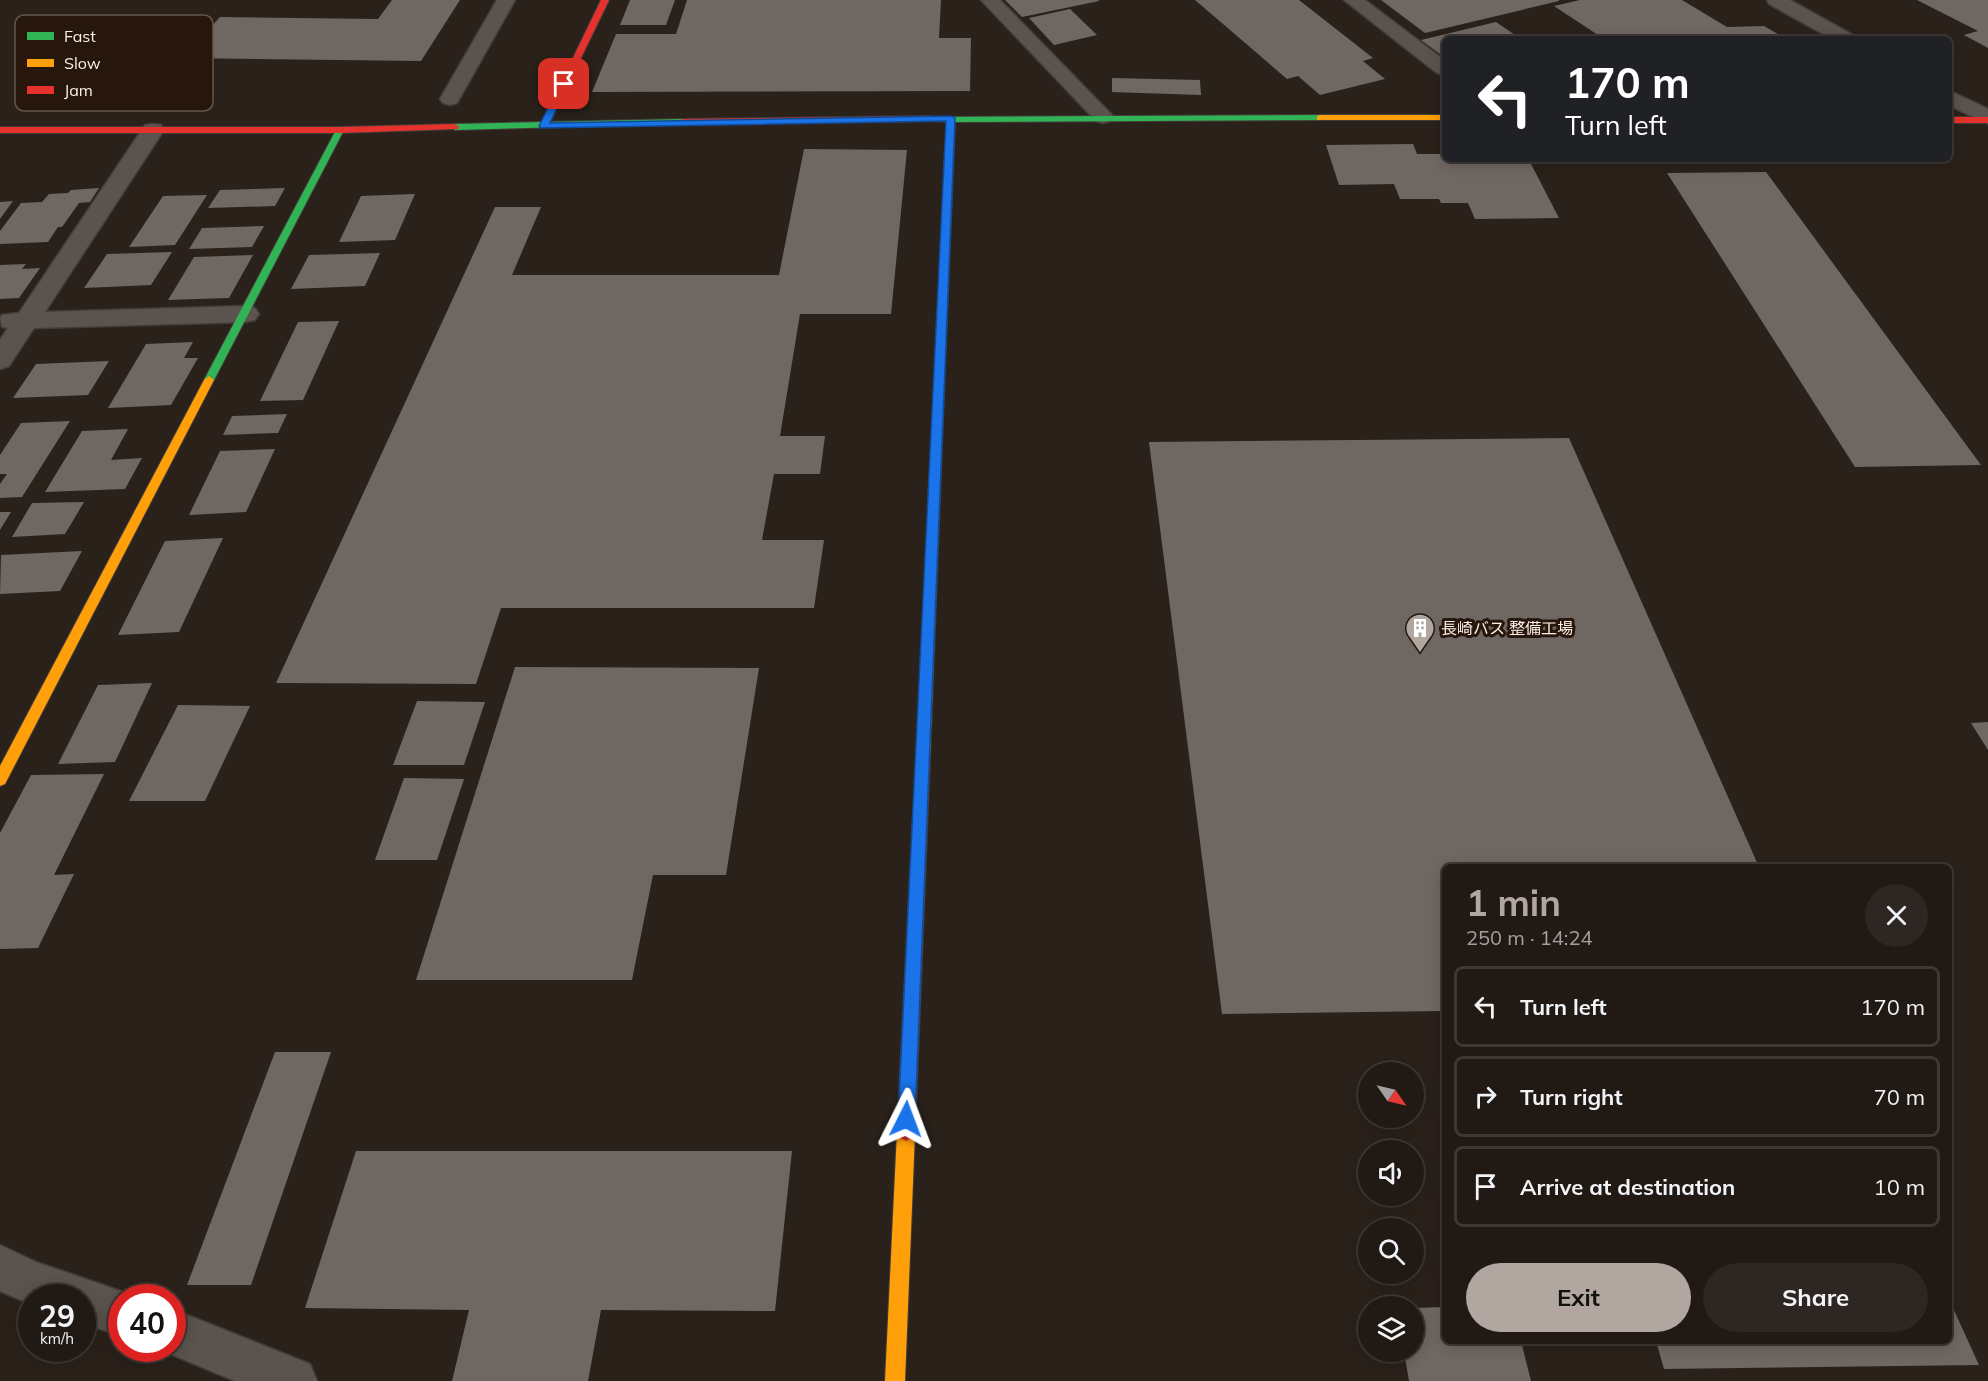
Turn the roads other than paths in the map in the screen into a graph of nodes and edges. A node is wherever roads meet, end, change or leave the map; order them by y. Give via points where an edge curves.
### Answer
1 (506, 0) edge
2 (605, 0) edge
3 (990, 0) edge
4 (1353, 0) edge
5 (1776, 0) edge
6 (1841, 36) edge
7 (1442, 67) edge
8 (1952, 98) edge
9 (450, 99) dead end
10 (1103, 117) junction
11 (951, 118) junction
12 (1442, 118) edge
13 (1988, 119) edge
14 (1952, 120) edge
15 (544, 126) junction
16 (0, 130) edge
17 (153, 130) junction
18 (340, 130) junction
19 (246, 314) junction
20 (0, 321) edge
21 (27, 321) junction
22 (0, 360) edge
23 (0, 780) edge
24 (0, 1267) edge
25 (36, 1284) edge
26 (186, 1338) edge
27 (293, 1381) edge
28 (895, 1381) edge

1 - 9 street
2 - 15 street
3 - 10 street
4 - 7 street
5 - 6 street
8 - 13 street
10 - 11 street
10 - 12 street
11 - 15 street
11 - 28 street
13 - 14 street
15 - 18 street
16 - 17 street
17 - 18 street
17 - 21 street
18 - 19 street
19 - 21 street
19 - 23 street
20 - 21 street
21 - 22 street
24 - 25 street
26 - 27 street

